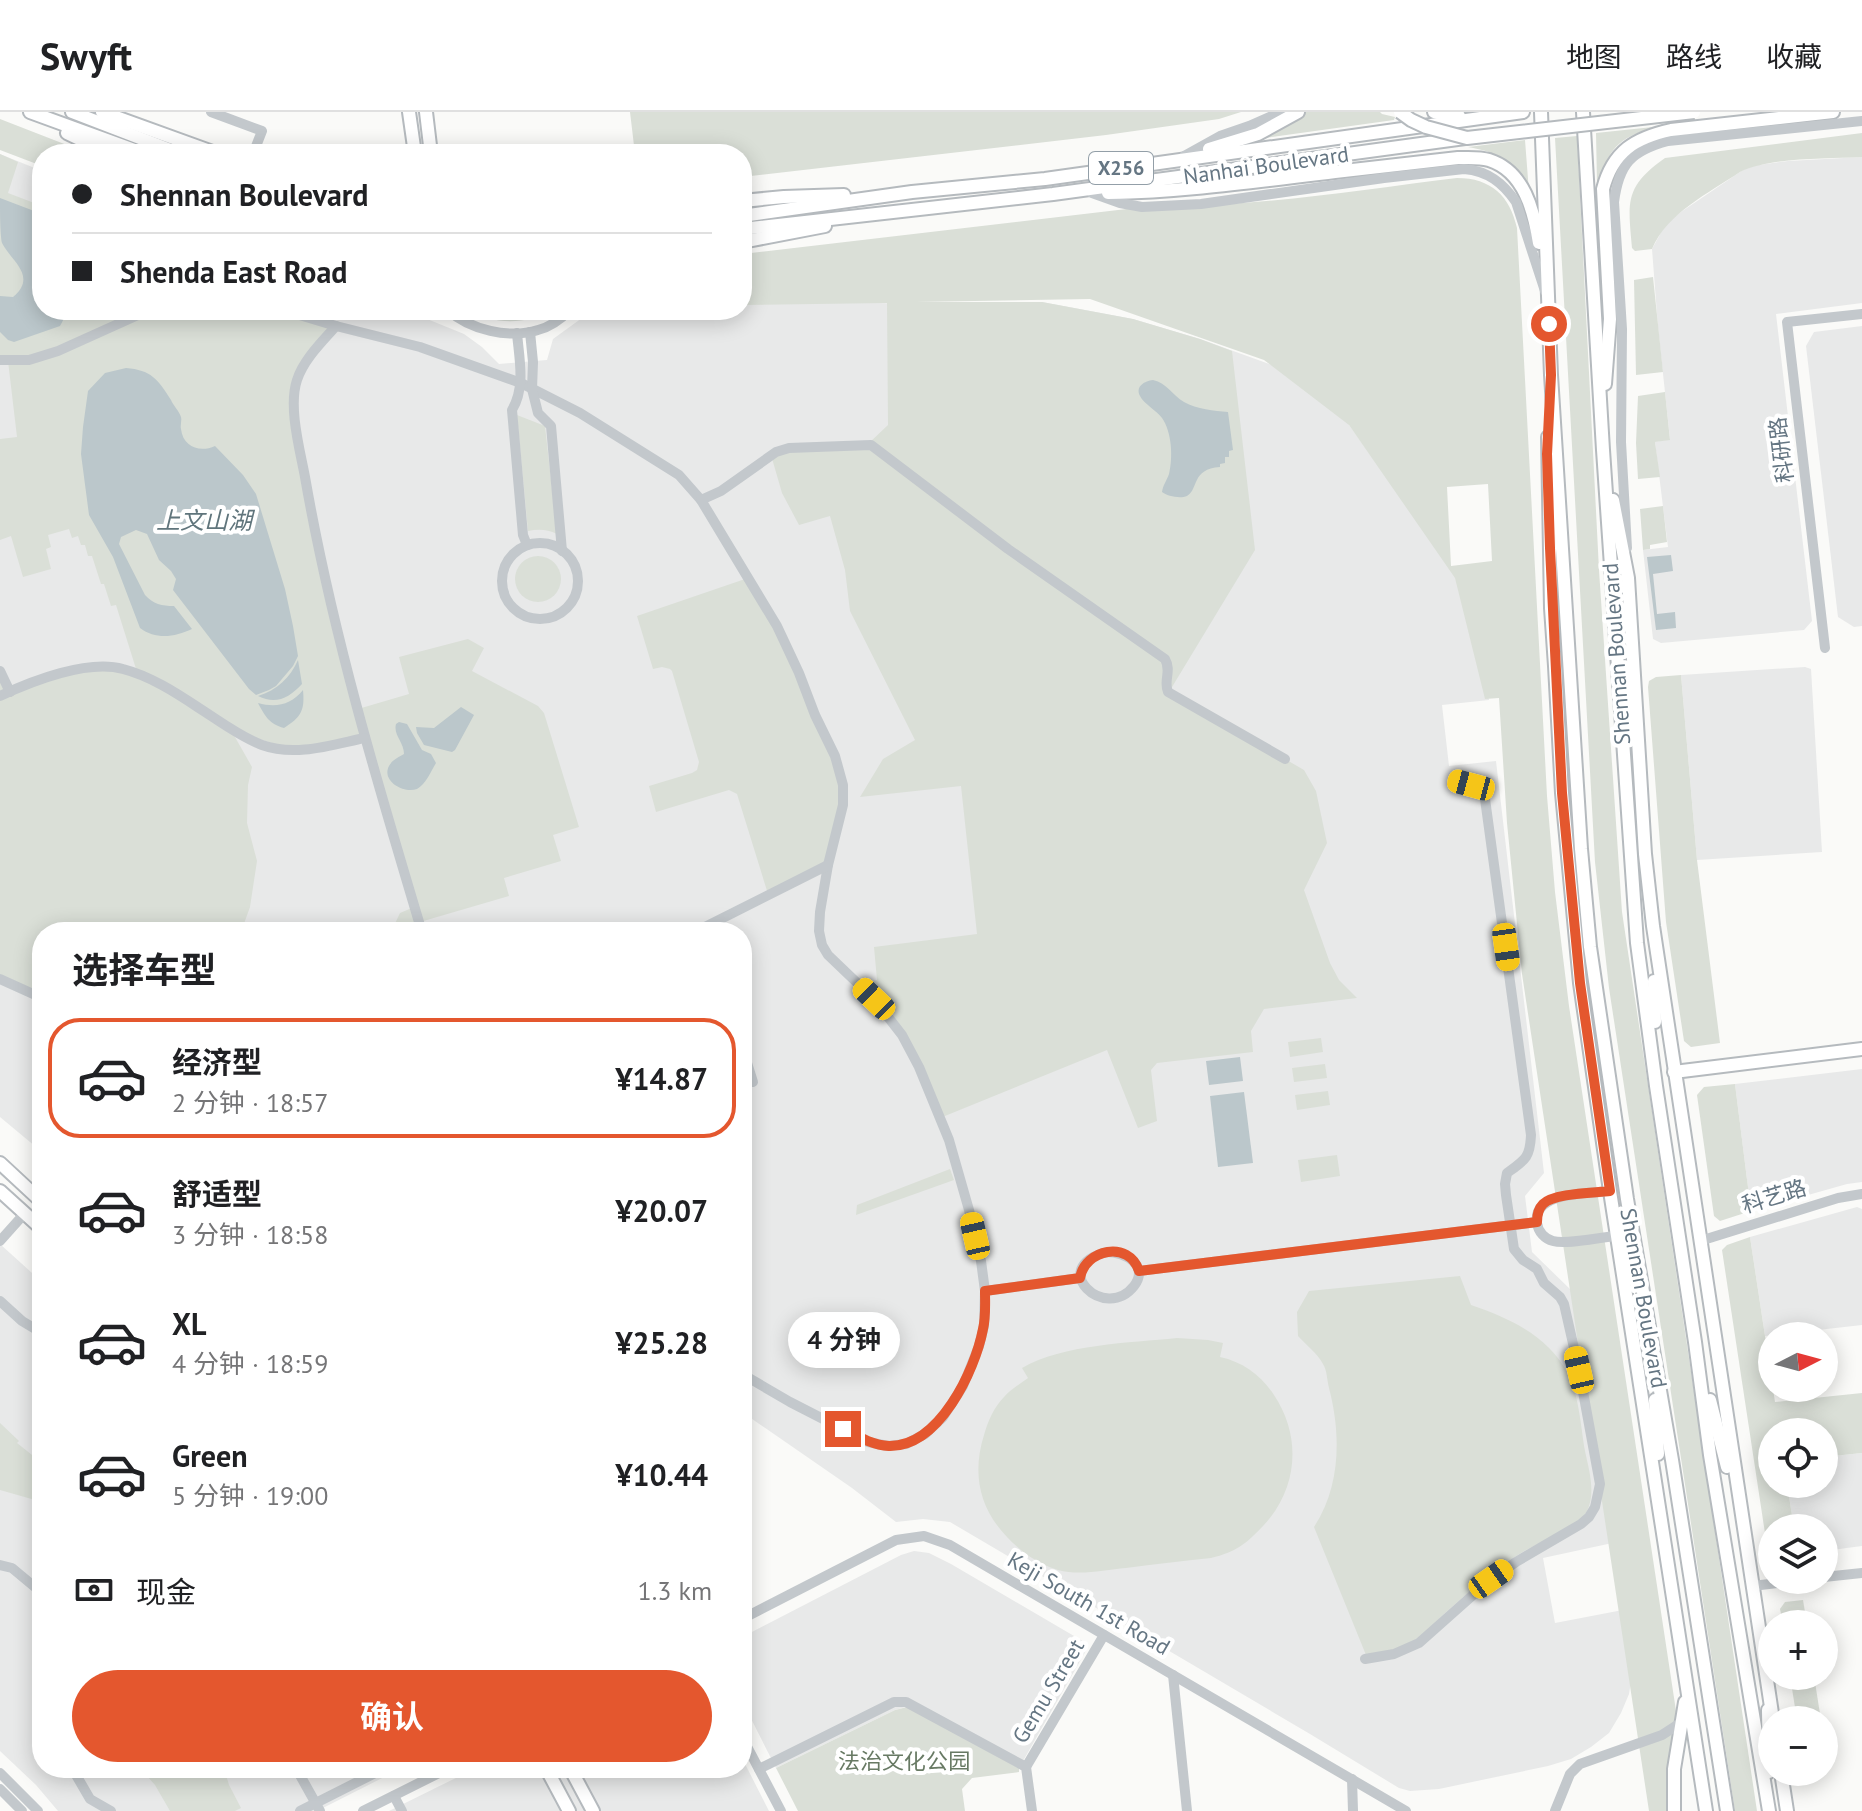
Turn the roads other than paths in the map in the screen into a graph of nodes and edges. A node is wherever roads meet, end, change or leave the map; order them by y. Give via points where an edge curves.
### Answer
1 (28, 112) edge
2 (72, 112) edge
3 (102, 112) edge
4 (211, 112) edge
5 (409, 112) edge
6 (426, 112) edge
7 (1298, 112) edge
8 (1400, 112) edge
9 (1434, 112) edge
10 (1523, 112) edge
11 (1541, 112) edge
12 (1583, 112) edge
13 (1694, 112) edge
14 (1833, 112) edge
15 (1482, 117) junction
16 (1279, 119) edge
17 (1862, 121) edge
18 (1467, 138) junction
19 (91, 144) edge
20 (117, 144) edge
21 (155, 144) edge
22 (190, 144) edge
23 (257, 144) edge
24 (413, 144) edge
25 (430, 144) edge
26 (1156, 163) junction
27 (912, 192) junction
28 (1092, 193) junction
29 (1053, 194) junction
30 (752, 200) edge
31 (888, 212) junction
32 (752, 215) edge
33 (752, 228) edge
34 (752, 240) edge
35 (1547, 298) junction
36 (1862, 314) edge
37 (126, 320) edge
38 (316, 320) edge
39 (462, 320) edge
40 (556, 320) edge
41 (336, 326) junction
42 (530, 332) junction
43 (517, 333) junction
44 (0, 360) edge
45 (1551, 375) junction
46 (521, 383) junction
47 (532, 389) junction
48 (1601, 423) junction
49 (1603, 450) junction
50 (701, 500) junction
51 (527, 545) junction
52 (1562, 548) junction
53 (562, 551) junction
54 (1628, 578) junction
55 (1551, 608) junction
56 (1825, 648) dead end
57 (1555, 666) junction
58 (0, 671) edge
59 (5, 694) edge
60 (364, 738) junction
61 (1574, 738) junction
62 (1285, 759) dead end
63 (1455, 780) dead end
64 (1625, 782) junction
65 (1645, 854) junction
66 (828, 865) junction
67 (1571, 895) junction
68 (419, 922) edge
69 (718, 922) edge
70 (1653, 926) junction
71 (0, 979) edge
72 (32, 993) edge
73 (1862, 1049) edge
74 (1674, 1072) junction
75 (1609, 1077) junction
76 (752, 1079) edge
77 (753, 1082) dead end
78 (1656, 1086) junction
79 (0, 1163) edge
80 (32, 1189) edge
81 (0, 1191) edge
82 (1610, 1191) junction
83 (1862, 1194) edge
84 (25, 1213) junction
85 (32, 1220) edge
86 (1537, 1222) junction
87 (1510, 1226) junction
88 (1617, 1236) junction
89 (0, 1241) edge
90 (1700, 1241) junction
91 (1139, 1271) junction
92 (1080, 1278) junction
93 (985, 1291) junction
94 (0, 1301) edge
95 (32, 1327) edge
96 (1695, 1342) junction
97 (1652, 1349) junction
98 (752, 1380) edge
99 (1662, 1524) junction
100 (1746, 1544) junction
101 (0, 1565) edge
102 (1862, 1573) edge
103 (1838, 1576) edge
104 (32, 1585) edge
105 (1758, 1585) edge
106 (1752, 1586) junction
107 (752, 1614) edge
108 (1758, 1624) edge
109 (1104, 1635) junction
110 (1365, 1659) dead end
111 (1173, 1675) junction
112 (1767, 1690) edge
113 (1687, 1691) junction
114 (1682, 1722) junction
115 (752, 1756) edge
116 (1026, 1767) junction
117 (759, 1769) junction
118 (0, 1773) edge
119 (78, 1778) edge
120 (302, 1778) edge
121 (368, 1778) edge
122 (429, 1778) edge
123 (551, 1778) edge
124 (575, 1778) edge
125 (1352, 1779) junction
126 (1783, 1786) edge
127 (0, 1789) edge
128 (394, 1796) junction
129 (318, 1807) edge
130 (1706, 1807) edge
131 (22, 1811) edge
132 (38, 1811) edge
133 (111, 1811) edge
134 (300, 1811) edge
135 (363, 1811) edge
136 (402, 1811) edge
137 (569, 1811) edge
138 (593, 1811) edge
139 (781, 1811) edge
140 (1032, 1811) edge
141 (1187, 1811) edge
142 (1353, 1811) edge
143 (1406, 1811) edge
144 (1555, 1811) edge
145 (1674, 1811) edge
146 (1727, 1811) edge
147 (1769, 1811) edge
148 (1787, 1811) edge

1 - 19 main road
1 - 20 main road
2 - 21 main road
3 - 22 main road
4 - 23 street via 262,131
5 - 24 main road
6 - 25 main road
7 - 16 main road
8 - 18 main road, bridge via 1426,127
9 - 15 main road
10 - 15 main road, Nanhai Boulevard / X256
11 - 35 main road, Shennan Boulevard
12 - 48 main road, Shennan Boulevard
13 - 18 main road, Nanhai Boulevard / X256, bridge
14 - 48 main road via 1652,134 1615,159 1603,198 1610,319
15 - 26 main road, Nanhai Boulevard / X256, bridge
16 - 26 main road via 1258,134
17 - 54 street via 1668,141 1635,154 1622,168 1614,202
18 - 29 main road, Nanhai Boulevard / X256
26 - 27 main road, Nanhai Boulevard / X256
27 - 30 main road
27 - 32 main road, Nanhai Boulevard / X256
28 - 29 main road
28 - 35 street via 1142,207 1201,204 1477,170 1498,181 1516,202
28 - 35 main road via 1238,185 1476,158 1496,163 1520,185 1532,209
29 - 31 main road, Nanhai Boulevard / X256
31 - 33 main road, Nanhai Boulevard / X256
31 - 34 main road
35 - 45 main road, Shennan Boulevard
36 - 56 street, 科研路 via 1787,322
37 - 44 street via 47,355
38 - 41 street
39 - 43 street
40 - 42 street
41 - 46 street via 420,347
41 - 60 street via 297,380 295,422 314,530
42 - 43 street
42 - 47 street
43 - 46 street
45 - 52 main road, Shennan Boulevard
45 - 55 main road
46 - 47 street
46 - 51 street via 512,410
47 - 50 street via 667,466
47 - 53 street via 538,413 551,426
48 - 49 main road, Shennan Boulevard
49 - 54 main road
49 - 64 main road, Shennan Boulevard
50 - 62 street via 776,452 871,445 1165,659 1168,692
50 - 66 street via 777,626 835,756 843,805
51 - 53 street via 544,543
51 - 53 street via 508,560 502,584 513,607 536,619 559,613 574,597 576,572
52 - 55 main road
52 - 61 main road, Shennan Boulevard
54 - 65 main road
55 - 57 main road
57 - 61 main road
57 - 67 main road
58 - 59 street
59 - 60 street via 75,670 120,668 173,691 262,745 294,750
60 - 68 street
61 - 75 main road, Shennan Boulevard via 1590,947
63 - 87 street via 1481,791 1485,799 1531,1135 1524,1161 1507,1173
64 - 65 main road
64 - 78 main road, Shennan Boulevard via 1637,943
65 - 70 main road
66 - 69 street
66 - 93 street via 820,912 822,945 875,1000 919,1067 949,1140
67 - 75 main road
67 - 82 main road
70 - 74 main road
70 - 78 main road
71 - 72 street
73 - 74 main road
74 - 90 main road
75 - 97 main road, Shennan Boulevard
76 - 77 street
78 - 96 main road, Shennan Boulevard
79 - 80 main road
81 - 84 main road
82 - 86 street via 1551,1199 1541,1205
82 - 88 main road
83 - 90 street, 科艺路
84 - 85 main road
84 - 89 street
86 - 87 street
86 - 88 street via 1545,1237 1556,1242
87 - 91 street
87 - 110 street via 1517,1255 1537,1269 1567,1313 1599,1474 1595,1507 1581,1524 1491,1579 1419,1643
88 - 99 main road
90 - 100 main road
91 - 92 street via 1129,1257 1107,1252 1091,1258
91 - 92 street via 1132,1288 1111,1298 1087,1290
92 - 93 street
93 - 98 street via 984,1326 963,1386 943,1417 906,1444 868,1442
94 - 95 street
96 - 100 main road
96 - 147 main road, Shennan Boulevard
97 - 99 main road
97 - 146 main road, Shennan Boulevard
99 - 113 main road
100 - 106 main road
101 - 104 street
102 - 103 street
105 - 106 street
106 - 108 main road
107 - 109 street, Keji South 1st Road via 884,1545 924,1536 950,1545
109 - 111 street, Keji South 1st Road
109 - 116 street, Gemu Street
111 - 125 street, Keji South 1st Road
111 - 141 street
112 - 147 main road
113 - 114 main road
113 - 130 main road
114 - 144 street via 1662,1735 1580,1764 1570,1774
114 - 145 main road
115 - 117 street
116 - 117 street via 903,1701
116 - 140 street
117 - 139 street
118 - 132 street
119 - 133 street via 90,1799
120 - 129 street
121 - 129 street
122 - 128 street
123 - 137 main road
124 - 138 main road
125 - 142 street
125 - 143 street, Keji South 1st Road
126 - 148 main road
127 - 131 street
128 - 135 street
128 - 136 street
129 - 134 street

